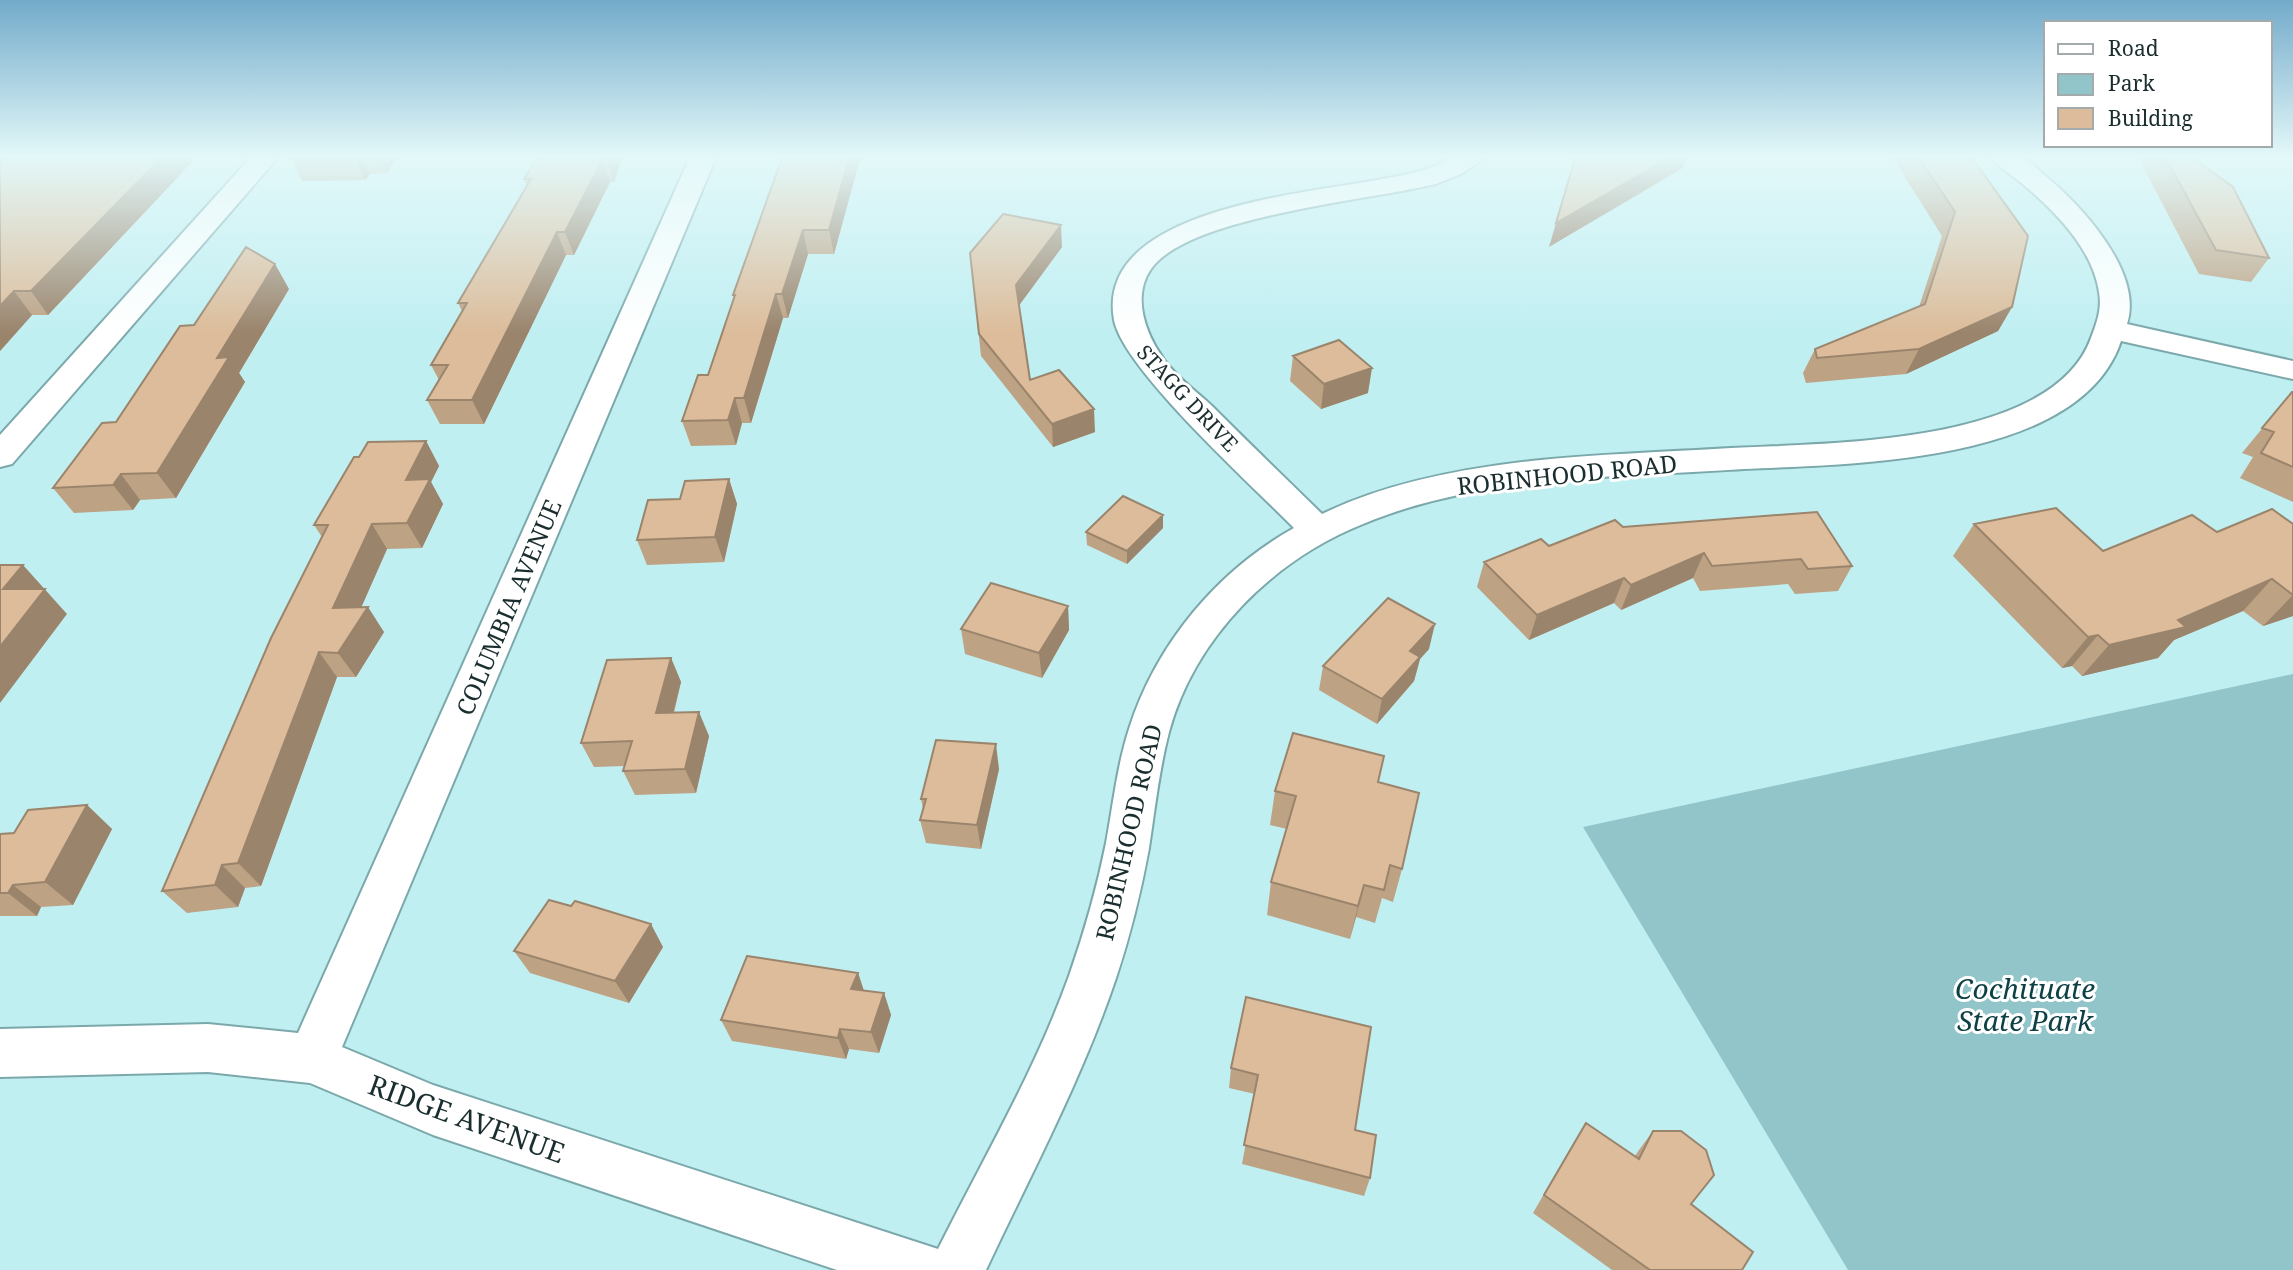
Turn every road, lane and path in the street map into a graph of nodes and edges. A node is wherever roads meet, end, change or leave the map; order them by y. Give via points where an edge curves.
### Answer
1 (214, 214) edge
2 (678, 214) edge
3 (1246, 214) edge
4 (2068, 214) edge
5 (2113, 330) junction
6 (2293, 370) edge
7 (0, 456) edge
8 (1317, 530) junction
9 (0, 1053) edge
10 (312, 1059) junction
11 (921, 1270) edge
12 (957, 1270) edge

1 - 7 street
2 - 10 street, COLUMBIA AVENUE
3 - 8 street, STAGG DRIVE via 1208,222 1156,247 1139,264 1127,287 1126,311 1133,340 1150,363
4 - 5 street, ROBINHOOD ROAD via 2099,256 2116,304
5 - 6 street
5 - 8 street, ROBINHOOD ROAD via 2104,354 2064,395 2029,415 1948,440 1885,449 1516,474 1415,493
8 - 12 street, ROBINHOOD ROAD via 1240,584 1176,666 1150,727 1110,923 1086,993
9 - 10 street, RIDGE AVENUE via 208,1048
10 - 11 street, RIDGE AVENUE via 433,1110

